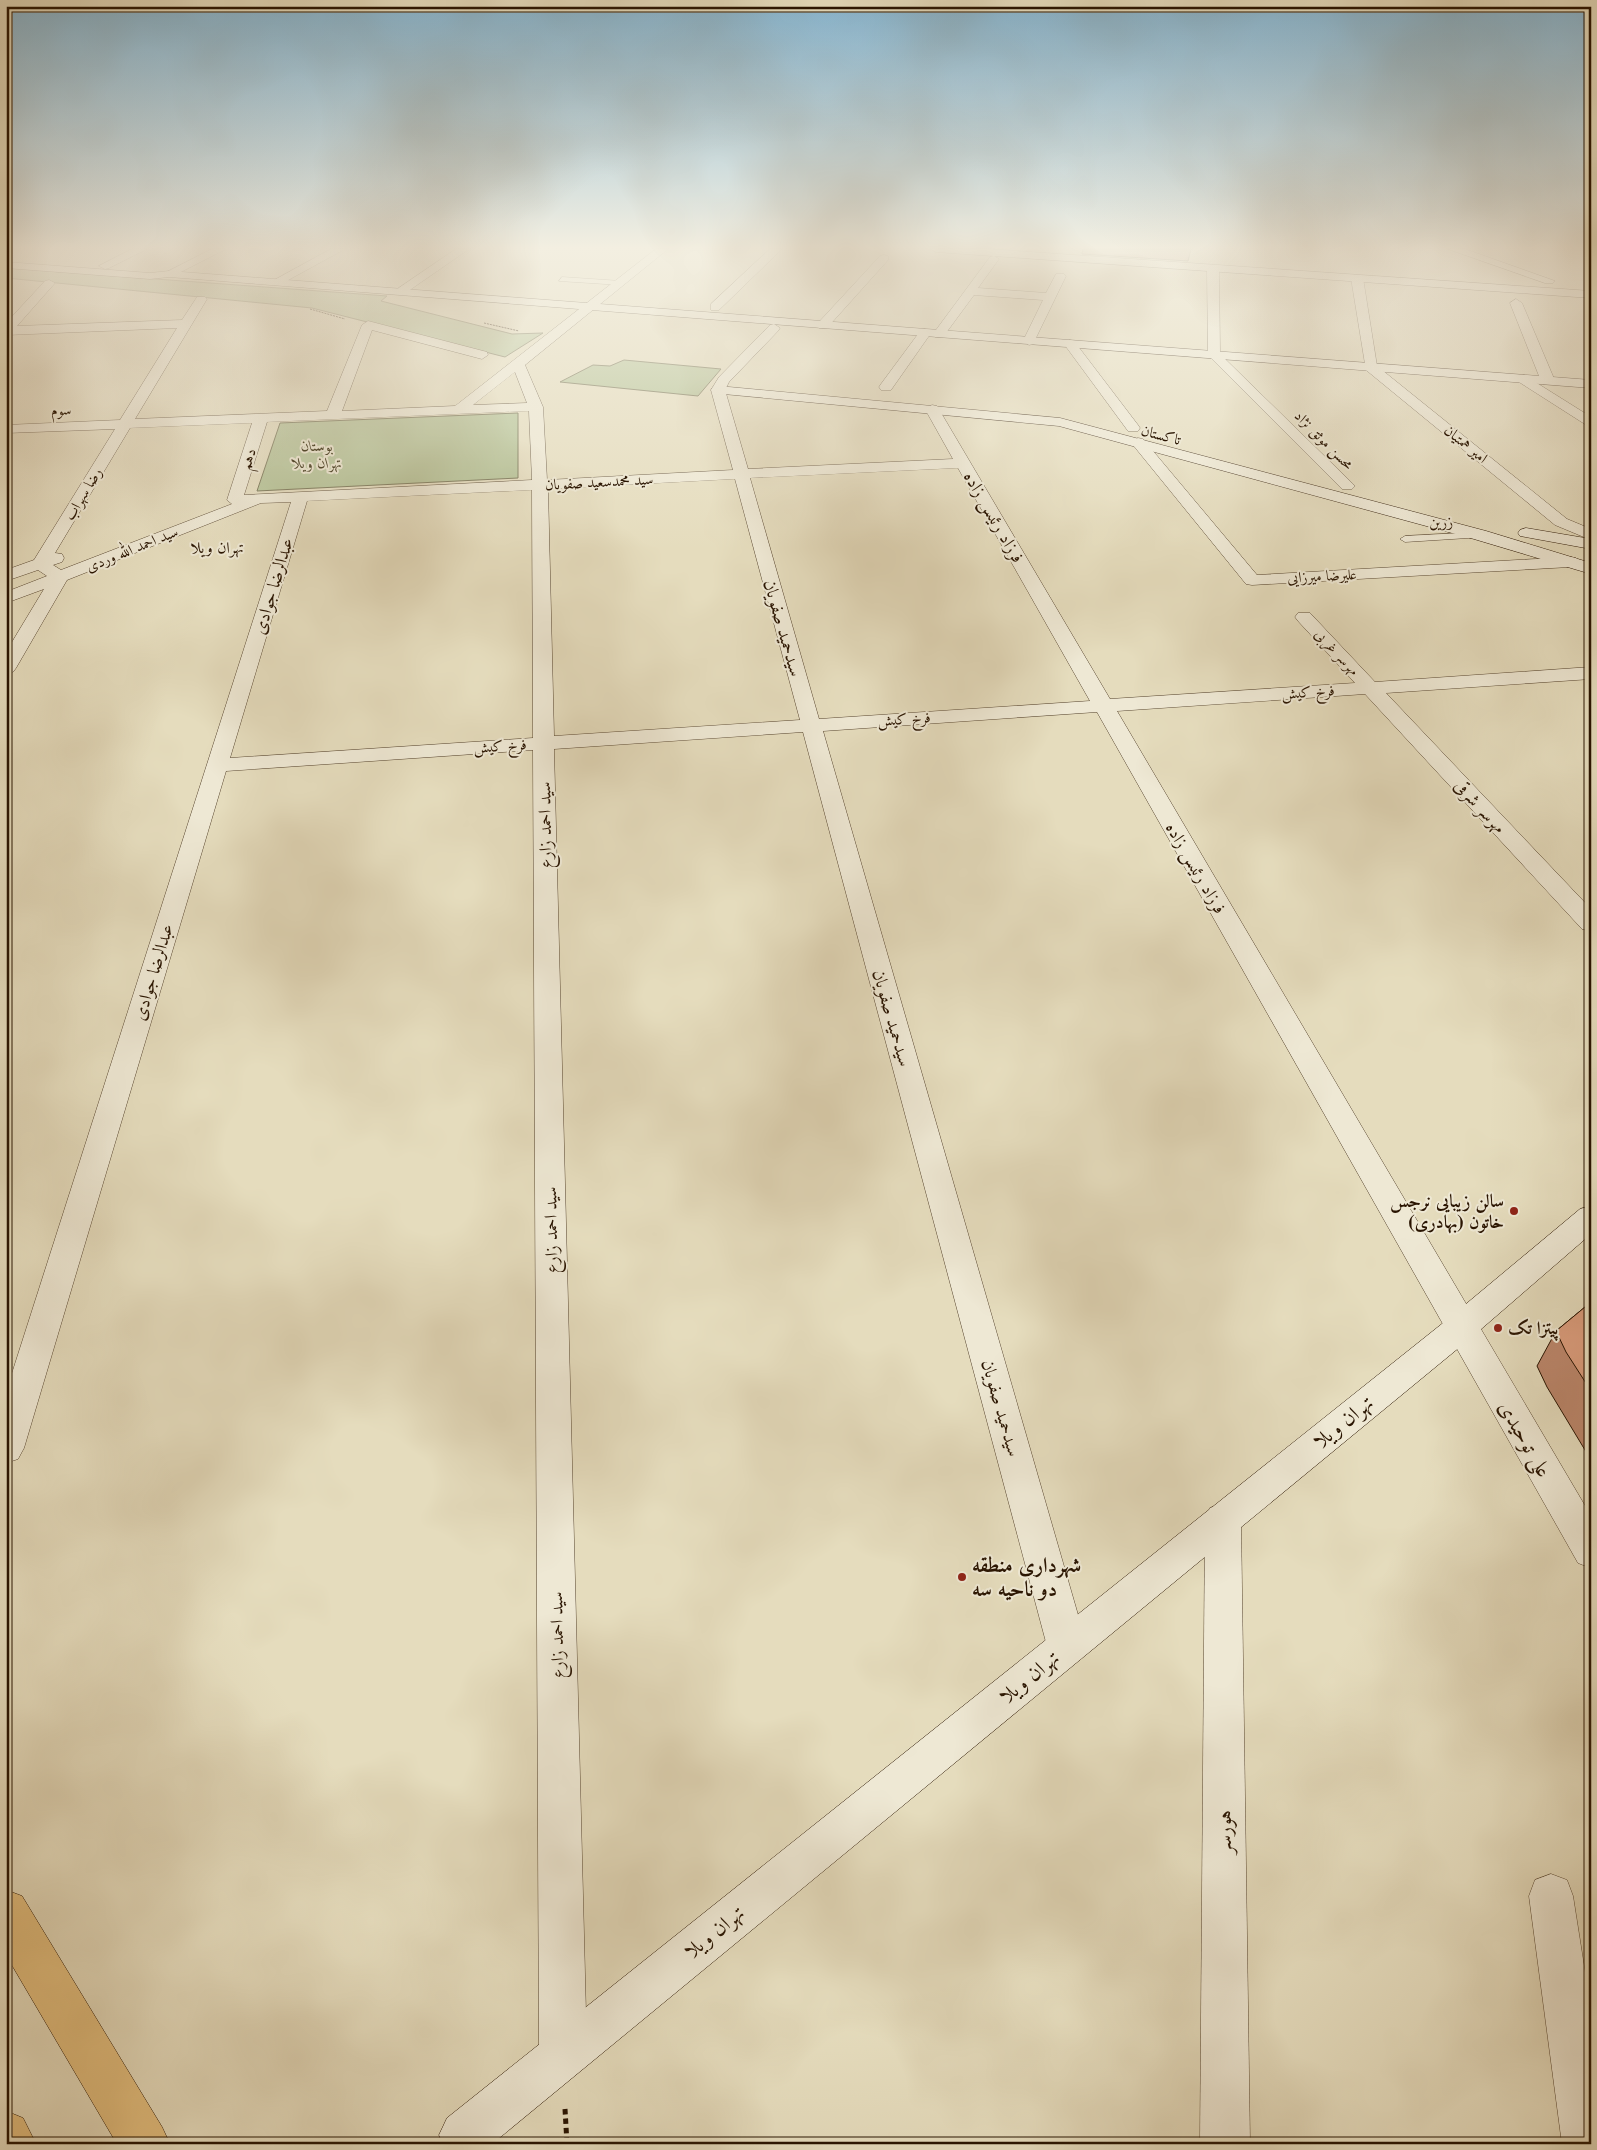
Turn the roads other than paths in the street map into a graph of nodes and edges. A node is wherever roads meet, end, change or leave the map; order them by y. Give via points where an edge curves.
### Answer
1 (171, 349) edge
2 (359, 349) edge
3 (460, 349) edge
4 (537, 349) edge
5 (754, 349) edge
6 (913, 349) edge
7 (1074, 349) edge
8 (1140, 349) edge
9 (1214, 349) edge
10 (1368, 349) edge
11 (1535, 349) edge
12 (482, 355) dead end
13 (1214, 355) junction
14 (518, 364) junction
15 (1371, 367) junction
16 (1524, 379) junction
17 (1548, 380) junction
18 (1591, 384) edge
19 (721, 385) junction
20 (886, 387) dead end
21 (934, 404) junction
22 (536, 407) junction
23 (459, 410) junction
24 (333, 415) junction
25 (261, 418) junction
26 (125, 424) junction
27 (1591, 424) edge
28 (6, 429) edge
29 (1136, 435) junction
30 (964, 463) junction
31 (740, 475) junction
32 (540, 485) junction
33 (1347, 486) junction
34 (231, 496) joint
35 (300, 497) junction
36 (257, 499) junction
37 (1403, 501) junction
38 (1388, 510) junction
39 (1561, 522) junction
40 (1516, 530) junction
41 (1480, 535) junction
42 (1404, 539) dead end
43 (1590, 541) edge
44 (67, 554) dead end
45 (1570, 562) junction
46 (40, 564) junction
47 (1591, 569) edge
48 (6, 576) edge
49 (60, 577) junction
50 (6, 598) edge
51 (1304, 617) dead end
52 (6, 668) edge
53 (1591, 673) edge
54 (1370, 688) junction
55 (1103, 706) junction
56 (810, 725) junction
57 (544, 743) junction
58 (217, 765) junction
59 (1591, 924) edge
60 (1591, 1217) edge
61 (1460, 1328) junction
62 (6, 1448) edge
63 (1223, 1520) junction
64 (1591, 1551) edge
65 (1067, 1646) junction
66 (1550, 1896) dead end
67 (6, 1912) edge
68 (563, 2054) junction
69 (6, 2135) edge
70 (458, 2141) edge
71 (11, 2144) edge
72 (145, 2144) edge
73 (1225, 2144) edge
74 (1587, 2144) edge

1 - 26 street, رضا سهراب
2 - 24 street
3 - 12 street
4 - 14 street
5 - 19 street
6 - 20 street
7 - 29 street
8 - 13 street
9 - 13 street
10 - 15 street
11 - 17 street
13 - 15 street
13 - 33 street, محسن موثق نژاد
14 - 22 street, سید احمد زارع
14 - 23 street
15 - 16 street
15 - 39 street, امیر همتیان
16 - 17 street
16 - 27 street
17 - 18 street
19 - 21 street, تاکستان
19 - 31 street, سیدحمید صفویان
21 - 29 street, تاکستان
21 - 30 street, فرزاد رئیس زاده
22 - 23 street, سوم
22 - 32 street, سید احمد زارع
23 - 24 street, سوم
24 - 25 street, سوم
25 - 26 street, سوم
25 - 34 street, دهم
26 - 28 street, سوم
26 - 46 street, رضا سهراب
29 - 33 street, تاکستان
29 - 38 street, تاکستان
29 - 45 street, علیرضا میرزایی via 1252,580
30 - 31 street, سید محمدسعید صفویان
30 - 55 street, فرزاد رئیس زاده
31 - 32 street, سید محمدسعید صفویان
31 - 56 street, سیدحمید صفویان
32 - 35 street, سید محمدسعید صفویان
32 - 57 street, سید احمد زارع
33 - 37 street, تاکستان
34 - 36 street, سید محمدسعید صفویان
35 - 36 street, سید محمدسعید صفویان
35 - 58 street, عبدالرضا جوادی
36 - 49 street, سید احمد الله وردی
37 - 38 street
37 - 40 street, تاکستان
38 - 41 street, تاکستان
39 - 40 street via 1547,531
39 - 43 street, امیر همتیان
40 - 43 street, تاکستان
41 - 42 lane, زرین
41 - 45 street, تاکستان
44 - 46 street, سید احمد الله وردی
45 - 47 street, تاکستان
46 - 48 street, سید احمد الله وردی
46 - 49 street
49 - 50 street, سید احمد الله وردی
49 - 52 street
51 - 54 street, مهرسر غربی
53 - 54 street, فرخ کیش
54 - 55 street, فرخ کیش
54 - 59 street, مهرسر شرقی
55 - 56 street, فرخ کیش
55 - 61 street, فرزاد رئیس زاده
56 - 57 street, فرخ کیش
56 - 65 street, سیدحمید صفویان
57 - 58 street, فرخ کیش
57 - 68 street, سید احمد زارع
58 - 62 street, عبدالرضا جوادی
60 - 61 street, تهران ویلا
61 - 63 street, تهران ویلا
61 - 64 street, علی توحیدی
63 - 65 street, تهران ویلا
63 - 73 street, هورسر
65 - 68 street, تهران ویلا
66 - 74 street
67 - 72 highway
68 - 70 street, تهران ویلا
69 - 71 highway

